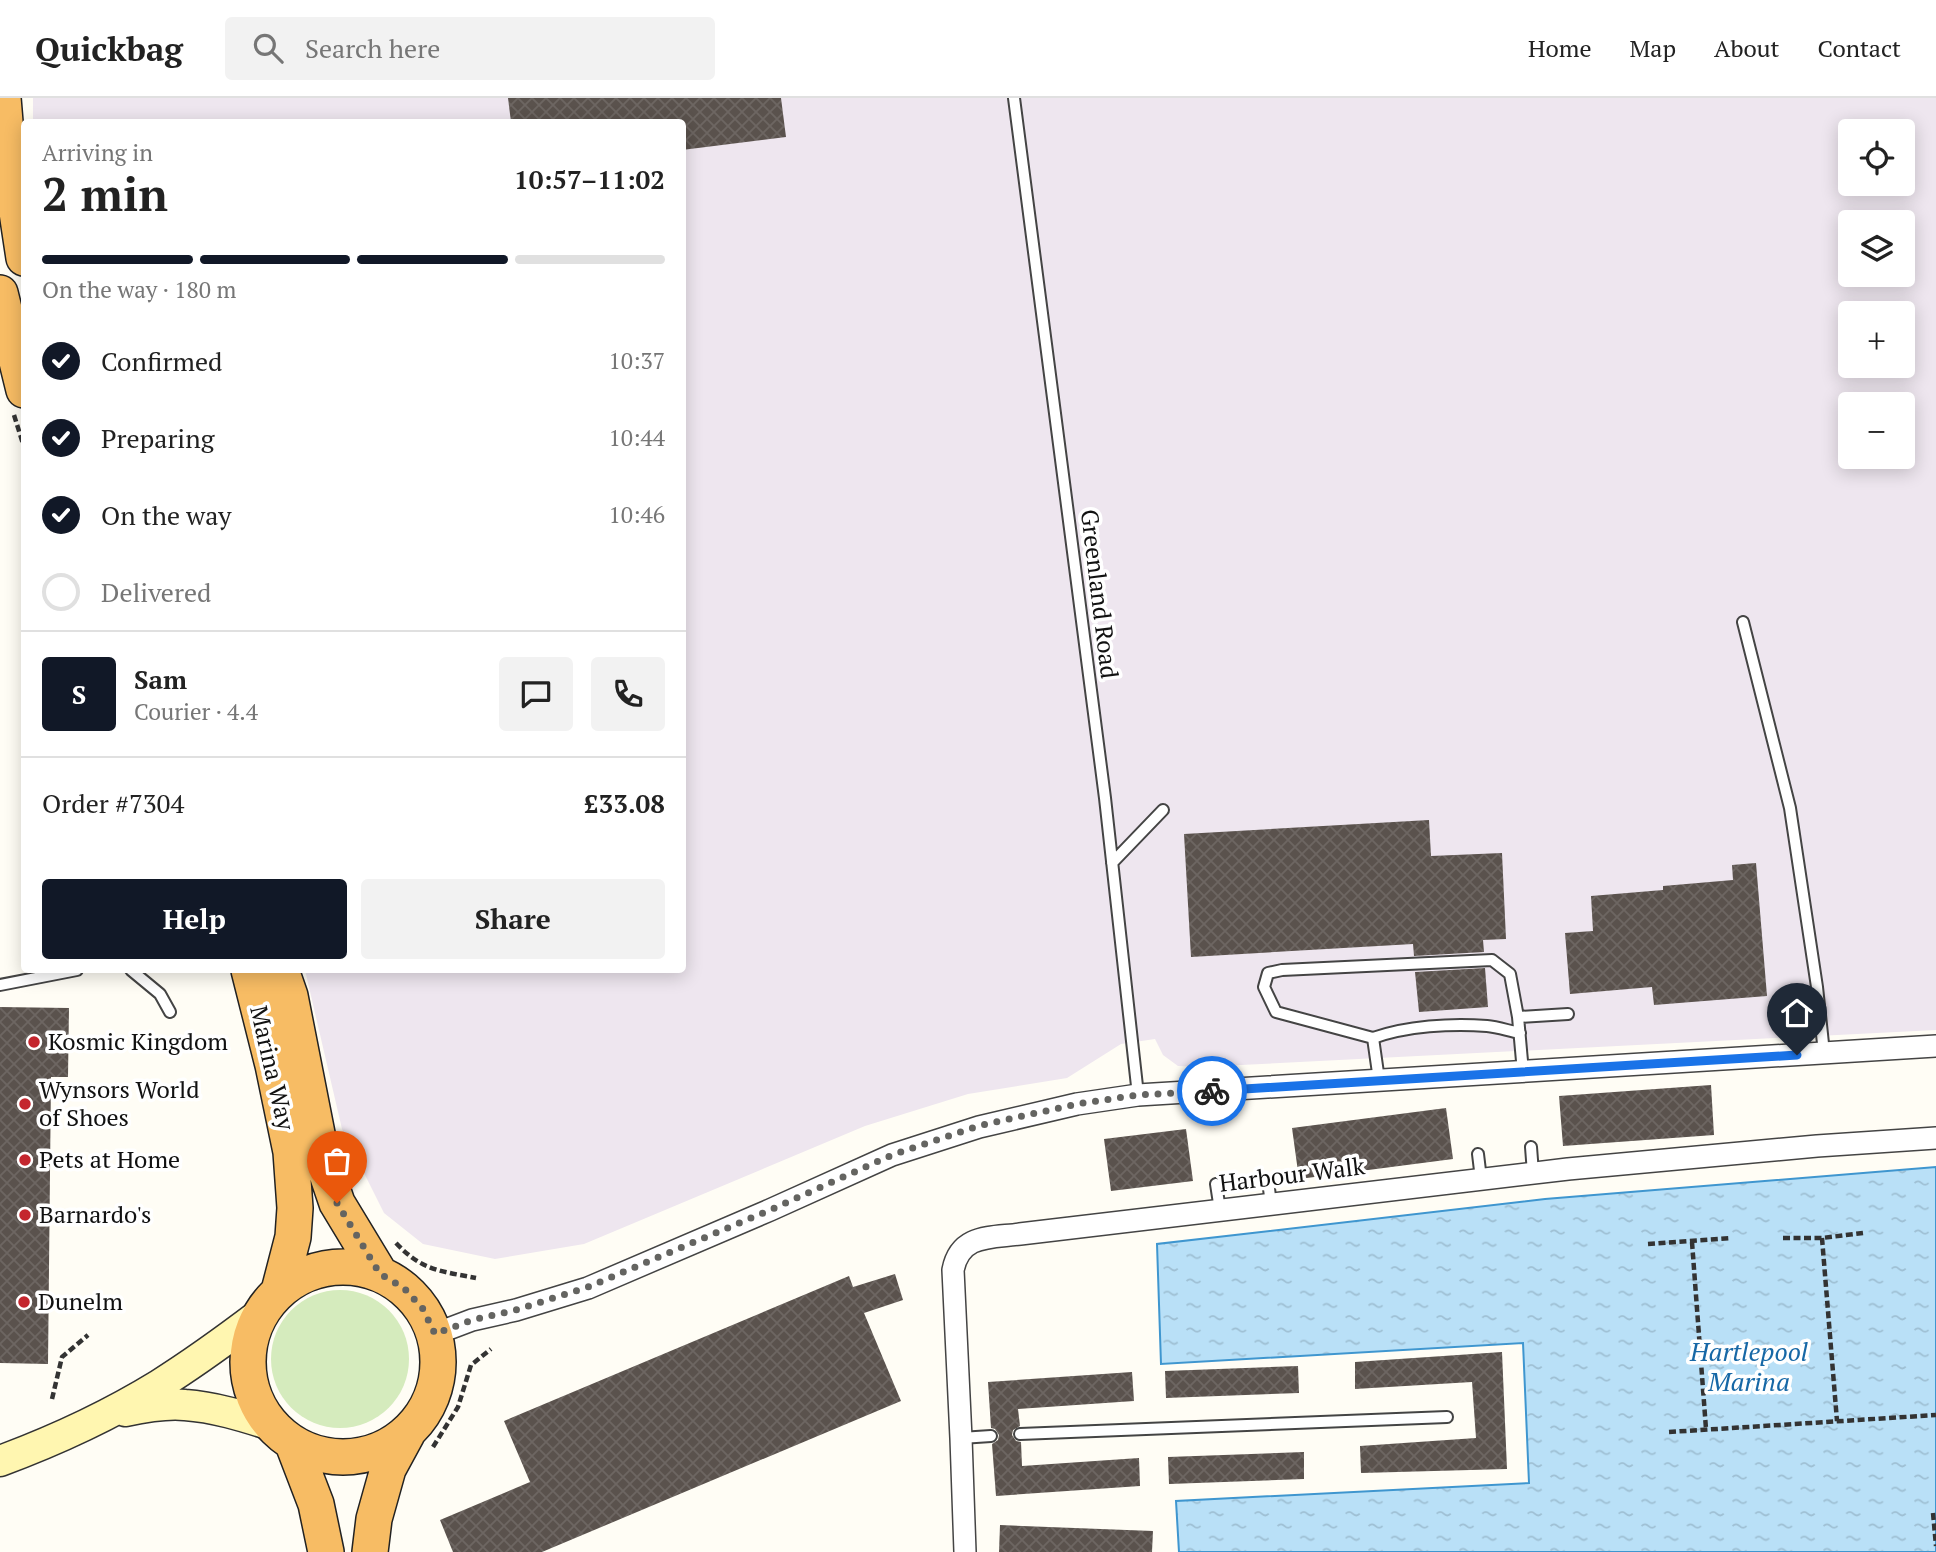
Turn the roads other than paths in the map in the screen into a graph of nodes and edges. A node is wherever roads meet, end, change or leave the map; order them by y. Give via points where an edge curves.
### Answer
1 (3, 98) edge
2 (1014, 98) edge
3 (21, 238) edge
4 (0, 293) edge
5 (21, 378) edge
6 (1743, 622) dead end
7 (1163, 810) dead end
8 (1112, 863) junction
9 (62, 973) edge
10 (135, 973) edge
11 (250, 973) edge
12 (282, 973) edge
13 (0, 985) edge
14 (170, 1012) dead end
15 (1568, 1014) dead end
16 (1518, 1017) junction
17 (1520, 1033) junction
18 (1373, 1038) junction
19 (1936, 1046) edge
20 (1824, 1053) junction
21 (1523, 1072) junction
22 (1380, 1080) junction
23 (1138, 1095) junction
24 (1936, 1138) edge
25 (1531, 1147) dead end
26 (1478, 1154) dead end
27 (1533, 1173) junction
28 (1480, 1179) junction
29 (1268, 1181) dead end
30 (1216, 1184) dead end
31 (1271, 1204) junction
32 (1220, 1210) junction
33 (380, 1274) junction
34 (269, 1303) junction
35 (435, 1334) junction
36 (101, 1416) junction
37 (1447, 1417) dead end
38 (282, 1434) junction
39 (1020, 1434) dead end
40 (992, 1436) dead end
41 (961, 1437) junction
42 (419, 1443) junction
43 (0, 1461) edge
44 (326, 1552) edge
45 (370, 1552) edge
46 (965, 1552) edge

1 - 3 highway
2 - 8 lane, Greenland Road
4 - 5 highway
6 - 20 lane via 1790,808
7 - 8 lane
8 - 23 lane, Greenland Road
9 - 13 lane
10 - 14 lane via 160,994
11 - 34 highway, Marina Way via 291,1152 295,1209 293,1237
12 - 33 highway, Marina Way via 322,1159 337,1203
15 - 16 lane
16 - 17 lane
16 - 18 lane via 1510,974 1492,960 1268,973 1264,988 1276,1012
17 - 18 lane via 1488,1026 1451,1027
17 - 21 lane
18 - 22 lane
19 - 20 street
20 - 21 street
21 - 22 street
22 - 23 street
23 - 35 street via 978,1126 892,1155 588,1287
24 - 27 street, Harbour Walk
25 - 27 lane
26 - 28 lane
27 - 28 street, Harbour Walk
28 - 31 street, Harbour Walk
29 - 31 lane
30 - 32 lane
31 - 32 street, Harbour Walk
32 - 41 street, Harbour Walk via 965,1245 953,1269
33 - 34 highway via 354,1267 327,1267 301,1276
33 - 35 highway via 404,1288 423,1309
34 - 36 main road via 205,1355
34 - 38 highway via 249,1342 248,1371 255,1400
35 - 42 highway via 436,1388
36 - 38 main road via 142,1407 184,1405 237,1414
36 - 43 main road
37 - 39 lane
38 - 42 highway via 321,1455 352,1458
38 - 44 highway via 316,1504
40 - 41 lane
41 - 46 street, Harbour Walk
42 - 45 highway via 388,1469

